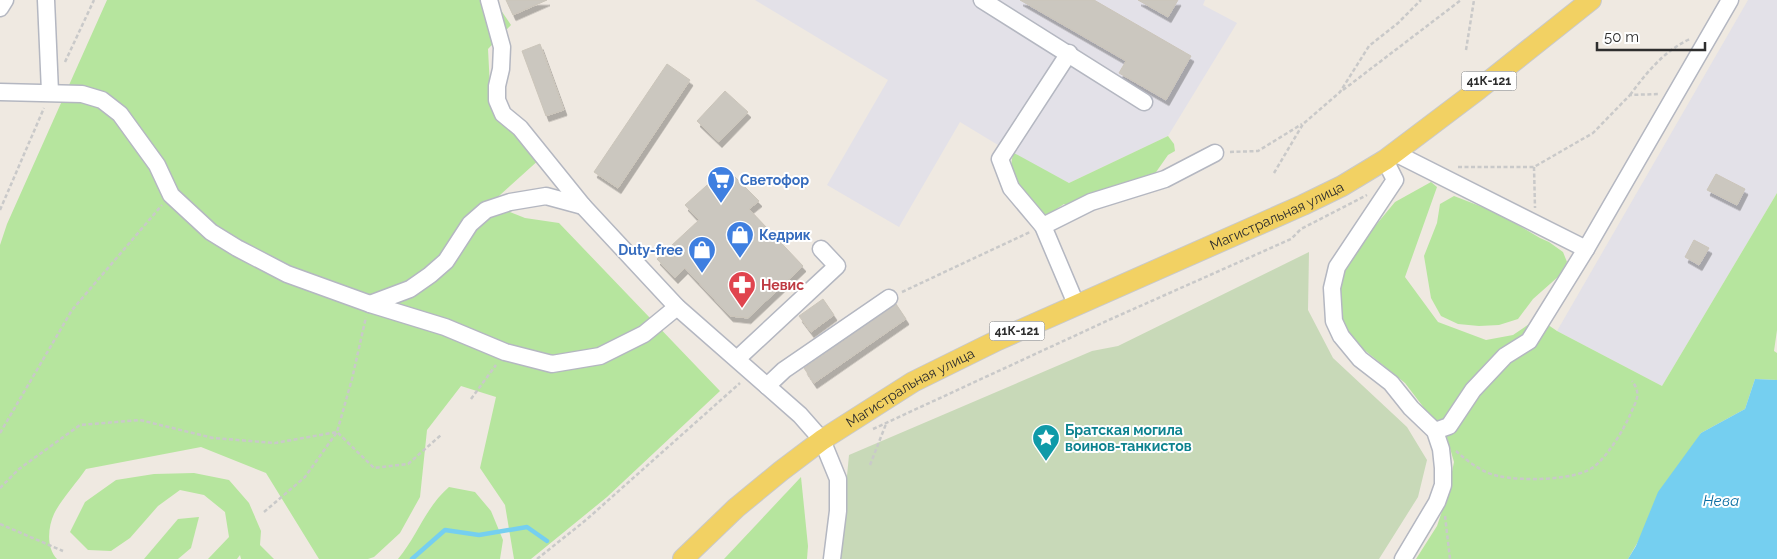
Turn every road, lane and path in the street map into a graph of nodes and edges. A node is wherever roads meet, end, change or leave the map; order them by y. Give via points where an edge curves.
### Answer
1 (5, 0) edge
2 (46, 0) edge
3 (489, 0) edge
4 (982, 0) edge
5 (1421, 0) edge
6 (1461, 0) edge
7 (1474, 0) edge
8 (1591, 0) edge
9 (1730, 0) edge
10 (0, 8) edge
11 (1691, 39) dead end
12 (1466, 50) dead end
13 (1069, 53) junction
14 (0, 92) edge
15 (50, 92) junction
16 (1340, 92) junction
17 (1676, 93) junction
18 (1630, 95) junction
19 (1144, 102) dead end
20 (1303, 124) junction
21 (1216, 153) joint
22 (1390, 156) junction
23 (1534, 167) junction
24 (1451, 168) dead end
25 (1274, 173) dead end
26 (171, 194) junction
27 (1369, 194) dead end
28 (583, 206) junction
29 (1535, 223) junction
30 (1043, 226) junction
31 (821, 249) dead end
32 (1586, 249) junction
33 (889, 298) joint
34 (370, 304) junction
35 (1076, 304) junction
36 (677, 307) junction
37 (505, 352) junction
38 (737, 359) junction
39 (752, 373) junction
40 (1632, 381) dead end
41 (767, 386) junction
42 (471, 399) dead end
43 (1435, 431) junction
44 (337, 432) junction
45 (0, 433) edge
46 (441, 435) dead end
47 (822, 440) junction
48 (1455, 450) dead end
49 (870, 465) dead end
50 (0, 488) edge
51 (264, 512) dead end
52 (0, 524) edge
53 (63, 551) dead end
54 (537, 559) edge
55 (683, 559) edge
56 (832, 559) edge
57 (1403, 559) edge

1 - 10 street
2 - 15 street
3 - 28 street via 502,47 497,100 503,114 520,128
4 - 13 street
5 - 16 path via 1369,46
6 - 16 path
7 - 12 path
8 - 22 main road, 41К-121
9 - 17 street
11 - 18 path via 1675,46 1650,68
13 - 19 street
13 - 30 street via 1000,158 1011,188
14 - 15 street
15 - 26 street via 82,94 102,100 120,114 157,165
16 - 20 path
17 - 18 path
17 - 32 street
18 - 23 path via 1593,133
20 - 21 path via 1258,151
20 - 25 path
21 - 30 street via 1165,179 1091,202
22 - 29 street
22 - 35 main road, Магистральная улица / 41К-121 via 1342,186 1303,205
22 - 43 street via 1395,180 1337,267 1332,288 1334,320 1341,336 1360,359 1391,383
23 - 24 path
23 - 29 path
26 - 34 street via 211,232 236,248 286,274
26 - 45 path via 72,310
27 - 49 path via 1301,229 1291,239 886,423
28 - 34 street via 546,196 486,210 470,224 446,261 430,275 410,289
28 - 36 street
29 - 32 street
30 - 33 path
30 - 35 street
31 - 38 street via 837,266
32 - 43 street via 1529,341 1506,356 1473,390 1449,426
33 - 41 street via 784,370
34 - 37 street via 445,327
34 - 44 path
35 - 47 main road, Магистральная улица / 41К-121 via 913,382
36 - 37 street via 644,334 600,356 552,364
36 - 38 street
37 - 42 path
38 - 39 street
39 - 41 street
39 - 54 path via 586,520
40 - 48 path via 1638,395 1615,442 1594,466 1567,477 1527,479 1497,476 1469,462
41 - 47 street
43 - 57 street via 1441,449 1443,485 1437,502
44 - 46 path via 374,468 408,464
44 - 50 path via 275,443 213,438 140,420 80,425 18,468
44 - 51 path via 305,477
47 - 55 main road, Магистральная улица / 41К-121 via 736,508
47 - 56 street via 838,479
52 - 53 path

